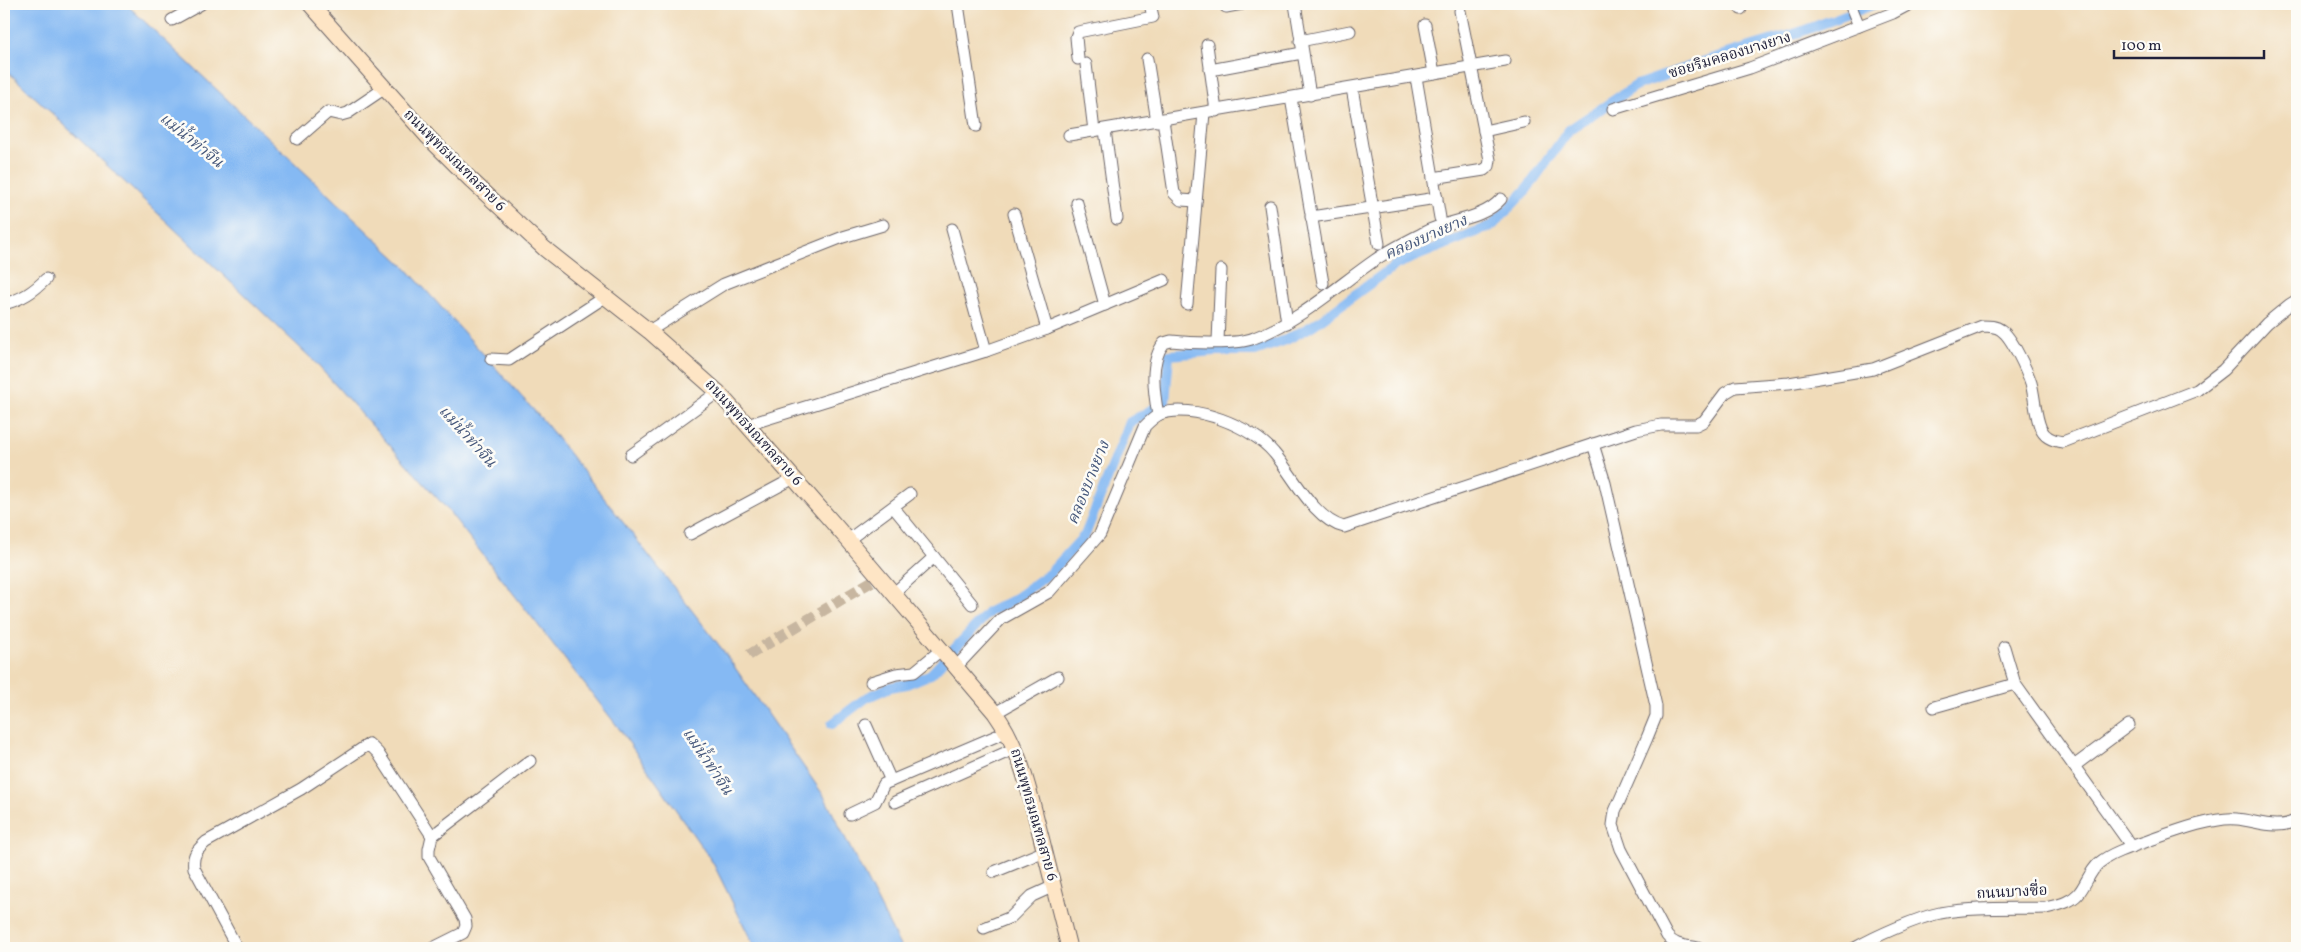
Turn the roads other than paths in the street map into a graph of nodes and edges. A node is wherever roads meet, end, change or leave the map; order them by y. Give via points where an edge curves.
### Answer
1 (200, 4) edge
2 (310, 4) edge
3 (958, 4) edge
4 (1150, 4) edge
5 (1242, 4) edge
6 (1295, 4) edge
7 (1850, 4) edge
8 (1910, 4) edge
9 (1226, 7) dead end
10 (1460, 11) dead end
11 (172, 20) dead end
12 (1858, 23) junction
13 (1426, 24) dead end
14 (1350, 31) dead end
15 (1300, 41) junction
16 (1207, 45) dead end
17 (1302, 53) junction
18 (1147, 59) dead end
19 (1505, 61) dead end
20 (1471, 66) junction
21 (1210, 70) junction
22 (1434, 73) junction
23 (1416, 77) junction
24 (385, 88) junction
25 (1352, 88) junction
26 (1310, 95) junction
27 (1291, 98) junction
28 (1613, 108) dead end
29 (1216, 111) junction
30 (1204, 113) junction
31 (1160, 120) junction
32 (1524, 122) dead end
33 (976, 126) dead end
34 (1100, 130) junction
35 (1484, 131) junction
36 (1070, 135) dead end
37 (296, 138) dead end
38 (1434, 178) junction
39 (1437, 198) junction
40 (1501, 199) dead end
41 (1196, 201) junction
42 (1078, 203) dead end
43 (1270, 206) dead end
44 (1372, 206) junction
45 (1014, 214) dead end
46 (1311, 217) junction
47 (1440, 218) dead end
48 (1117, 219) dead end
49 (883, 225) dead end
50 (952, 229) dead end
51 (1379, 244) dead end
52 (1221, 270) dead end
53 (46, 279) dead end
54 (1164, 280) dead end
55 (1323, 283) dead end
56 (605, 297) junction
57 (2297, 300) edge
58 (4, 304) edge
59 (1187, 304) dead end
60 (1105, 305) junction
61 (1287, 323) junction
62 (1047, 329) junction
63 (648, 331) junction
64 (1218, 341) junction
65 (986, 351) junction
66 (492, 360) dead end
67 (718, 392) junction
68 (1157, 412) junction
69 (747, 425) junction
70 (1593, 444) junction
71 (631, 456) dead end
72 (794, 478) junction
73 (910, 494) dead end
74 (894, 508) junction
75 (690, 534) dead end
76 (848, 540) junction
77 (934, 556) junction
78 (893, 594) junction
79 (972, 604) dead end
80 (2004, 647) dead end
81 (941, 650) junction
82 (956, 666) junction
83 (1058, 677) dead end
84 (872, 682) dead end
85 (2015, 684) junction
86 (1934, 707) dead end
87 (995, 713) junction
88 (866, 725) dead end
89 (2129, 725) dead end
90 (1008, 731) junction
91 (1016, 748) junction
92 (530, 761) dead end
93 (2074, 766) junction
94 (891, 781) junction
95 (895, 802) dead end
96 (850, 814) dead end
97 (2297, 820) edge
98 (432, 836) junction
99 (2132, 847) junction
100 (1044, 851) junction
101 (994, 872) dead end
102 (1054, 886) junction
103 (984, 928) dead end
104 (234, 948) edge
105 (433, 948) edge
106 (1069, 948) edge
107 (1698, 948) edge
108 (1855, 948) edge

1 - 11 street
2 - 24 main road, ถนนพุทธมณฑลสาย 6
3 - 33 street
4 - 34 street via 1153,17 1078,32 1076,37
5 - 9 street
6 - 15 street
7 - 12 street
8 - 12 street, ซอยริมคลองบางยาง via 1893,13
10 - 20 street
12 - 28 street, ซอยริมคลองบางยาง via 1750,68
13 - 22 street
14 - 15 street
15 - 17 street
16 - 21 street
17 - 21 street
17 - 26 street
18 - 31 street
19 - 20 street
20 - 22 street
20 - 35 street
21 - 29 street
22 - 23 street
23 - 25 street
23 - 38 street
24 - 37 street via 348,113 328,112
24 - 56 main road, ถนนพุทธมณฑลสาย 6 via 470,179 545,249
25 - 26 street
25 - 44 street
26 - 27 street
27 - 29 street
27 - 46 street
29 - 30 street
30 - 31 street
30 - 41 street
31 - 34 street
31 - 41 street via 1174,193 1181,200
32 - 35 street
34 - 36 street
34 - 48 street
35 - 38 street via 1489,166 1484,170
38 - 39 street
39 - 44 street
39 - 47 street
40 - 61 street via 1481,214 1445,224 1395,248
41 - 59 street
42 - 60 street
43 - 61 street
44 - 46 street
44 - 51 street
45 - 62 street
46 - 55 street
49 - 63 street via 843,237 724,284
50 - 65 street
52 - 64 street
53 - 58 street via 33,292
54 - 60 street
56 - 63 main road, ถนนพุทธมณฑลสาย 6
56 - 66 street via 510,360
57 - 70 street via 2267,323 2223,370 2197,390 2063,442 2055,441 2041,429 2031,382 2012,342 2002,330 1982,326 1872,370 1789,383 1735,387 1725,393 1704,421 1696,425 1661,425
60 - 62 street
61 - 64 street via 1253,339
62 - 65 street
63 - 67 main road, ถนนพุทธมณฑลสาย 6
64 - 68 street via 1164,343 1157,355 1154,393
65 - 69 street
67 - 69 main road, ถนนพุทธมณฑลสาย 6
67 - 71 street
68 - 70 street via 1204,414 1255,437 1274,453 1312,503 1333,522 1344,527
68 - 82 street via 1140,436 1100,534 1090,547 1049,592 1002,619
69 - 72 main road, ถนนพุทธมณฑลสาย 6
70 - 107 street via 1605,483 1656,706 1648,738 1615,811 1614,830 1667,936 1673,943
72 - 75 street
72 - 76 main road, ถนนพุทธมณฑลสาย 6
73 - 74 street
74 - 76 street
74 - 77 street
76 - 78 main road, ถนนพุทธมณฑลสาย 6
77 - 78 street
77 - 79 street
78 - 81 main road, ถนนพุทธมณฑลสาย 6
80 - 85 street
81 - 82 main road, ถนนพุทธมณฑลสาย 6
81 - 84 street via 914,672
82 - 87 main road, ถนนพุทธมณฑลสาย 6
83 - 87 street
85 - 86 street
85 - 93 street
87 - 90 main road, ถนนพุทธมณฑลสาย 6
88 - 94 street
89 - 93 street
90 - 91 main road, ถนนพุทธมณฑลสาย 6
90 - 94 street
91 - 95 street
91 - 100 main road, ถนนพุทธมณฑลสาย 6
92 - 98 street
93 - 99 street
94 - 96 street via 881,787 875,802
97 - 99 street, ถนนบางซื่อ via 2282,825 2220,819
98 - 104 street via 369,744 301,789 206,842 196,851 194,868 235,944
98 - 105 street via 429,857 466,926 461,934
99 - 108 street, ถนนบางซื่อ via 2100,862 2078,894 2069,901 2046,908 1938,914 1914,921
100 - 101 street
100 - 102 main road, ถนนพุทธมณฑลสาย 6
102 - 103 street via 1032,896 1011,918
102 - 106 main road, ถนนพุทธมณฑลสาย 6

